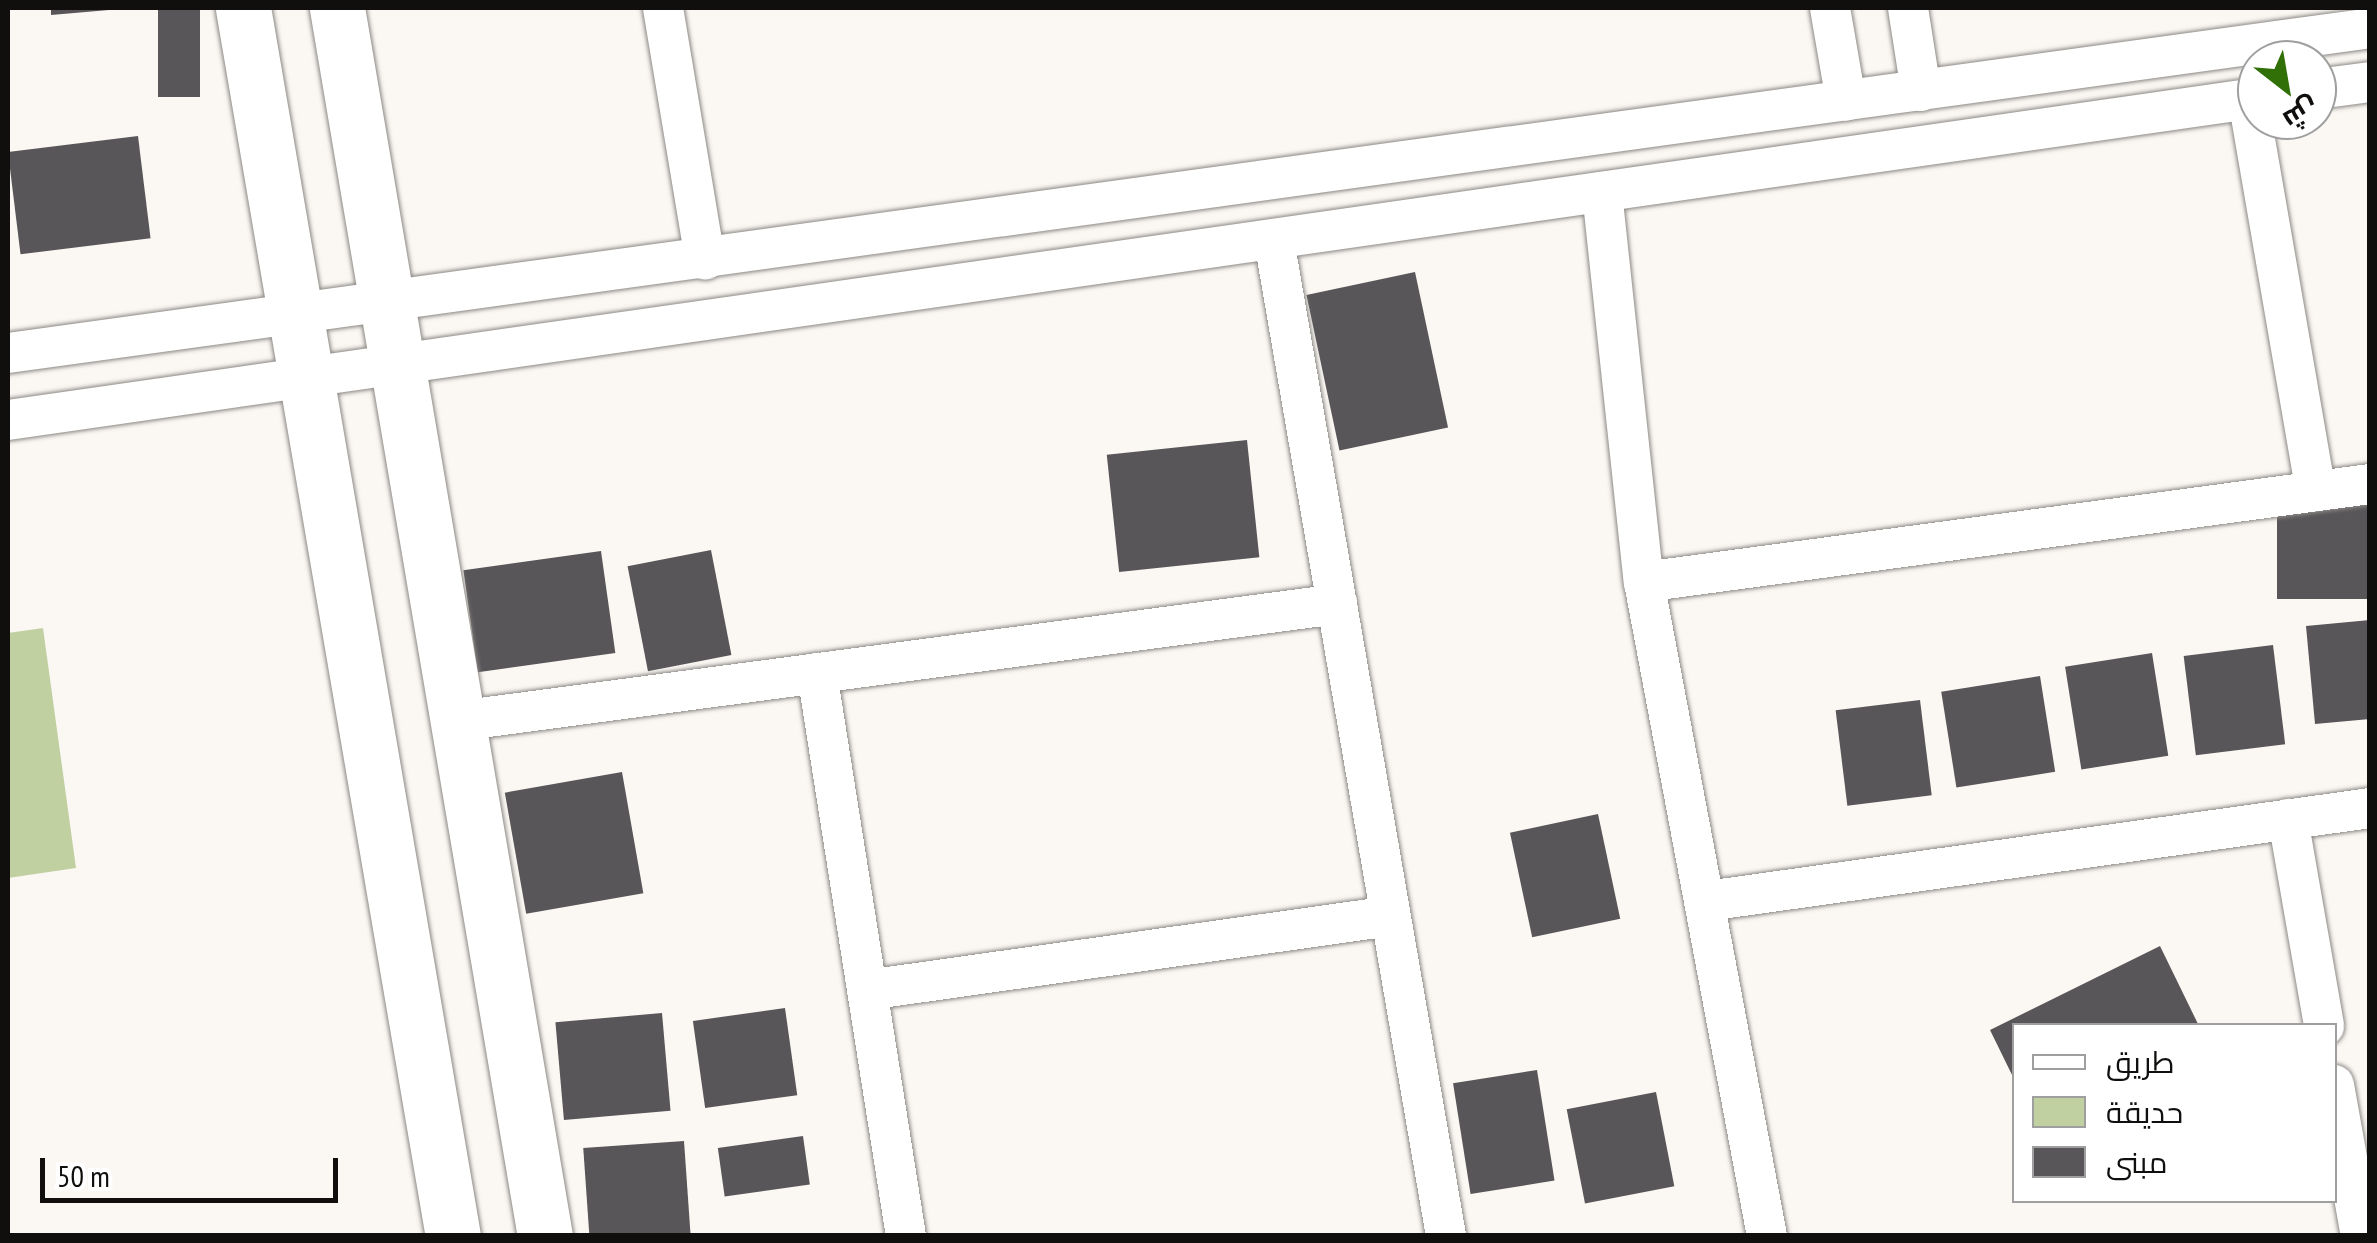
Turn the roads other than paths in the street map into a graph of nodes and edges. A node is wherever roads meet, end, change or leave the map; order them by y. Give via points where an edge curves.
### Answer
1 (243, 8) edge
2 (337, 8) edge
3 (664, 8) edge
4 (1830, 8) edge
5 (1908, 8) edge
6 (2370, 28) edge
7 (2370, 82) edge
8 (2337, 86) edge
9 (1922, 90) junction
10 (2237, 100) edge
11 (1846, 102) junction
12 (2260, 140) edge
13 (1602, 192) junction
14 (1274, 240) junction
15 (705, 260) junction
16 (388, 304) junction
17 (296, 318) junction
18 (8, 354) edge
19 (398, 367) junction
20 (307, 380) junction
21 (8, 420) edge
22 (2370, 484) edge
23 (2316, 491) junction
24 (1644, 582) junction
25 (1337, 604) junction
26 (818, 673) junction
27 (458, 721) junction
28 (2370, 808) edge
29 (2288, 819) junction
30 (1708, 902) junction
31 (1391, 916) junction
32 (868, 990) junction
33 (2323, 1023) edge
34 (2337, 1094) edge
35 (2359, 1164) edge
36 (1764, 1235) edge
37 (452, 1236) edge
38 (545, 1236) edge
39 (906, 1236) edge
40 (1446, 1236) edge
41 (2361, 1236) edge

1 - 17 street
2 - 16 street
3 - 15 street
4 - 11 street
5 - 9 street
6 - 9 street
7 - 8 street
9 - 11 street
10 - 13 street
11 - 15 street
12 - 23 street
13 - 14 street
13 - 24 street
14 - 19 street
14 - 25 street
15 - 16 street
16 - 17 street
16 - 19 street
17 - 18 street
17 - 20 street
19 - 20 street
19 - 27 street
20 - 21 street
20 - 37 street
22 - 23 street
23 - 24 street
24 - 30 street
25 - 26 street
25 - 31 street
26 - 27 street
26 - 32 street
27 - 38 street
28 - 29 street
29 - 30 street
29 - 33 street
30 - 36 street
31 - 32 street
31 - 40 street
32 - 39 street
34 - 35 street
35 - 41 street

